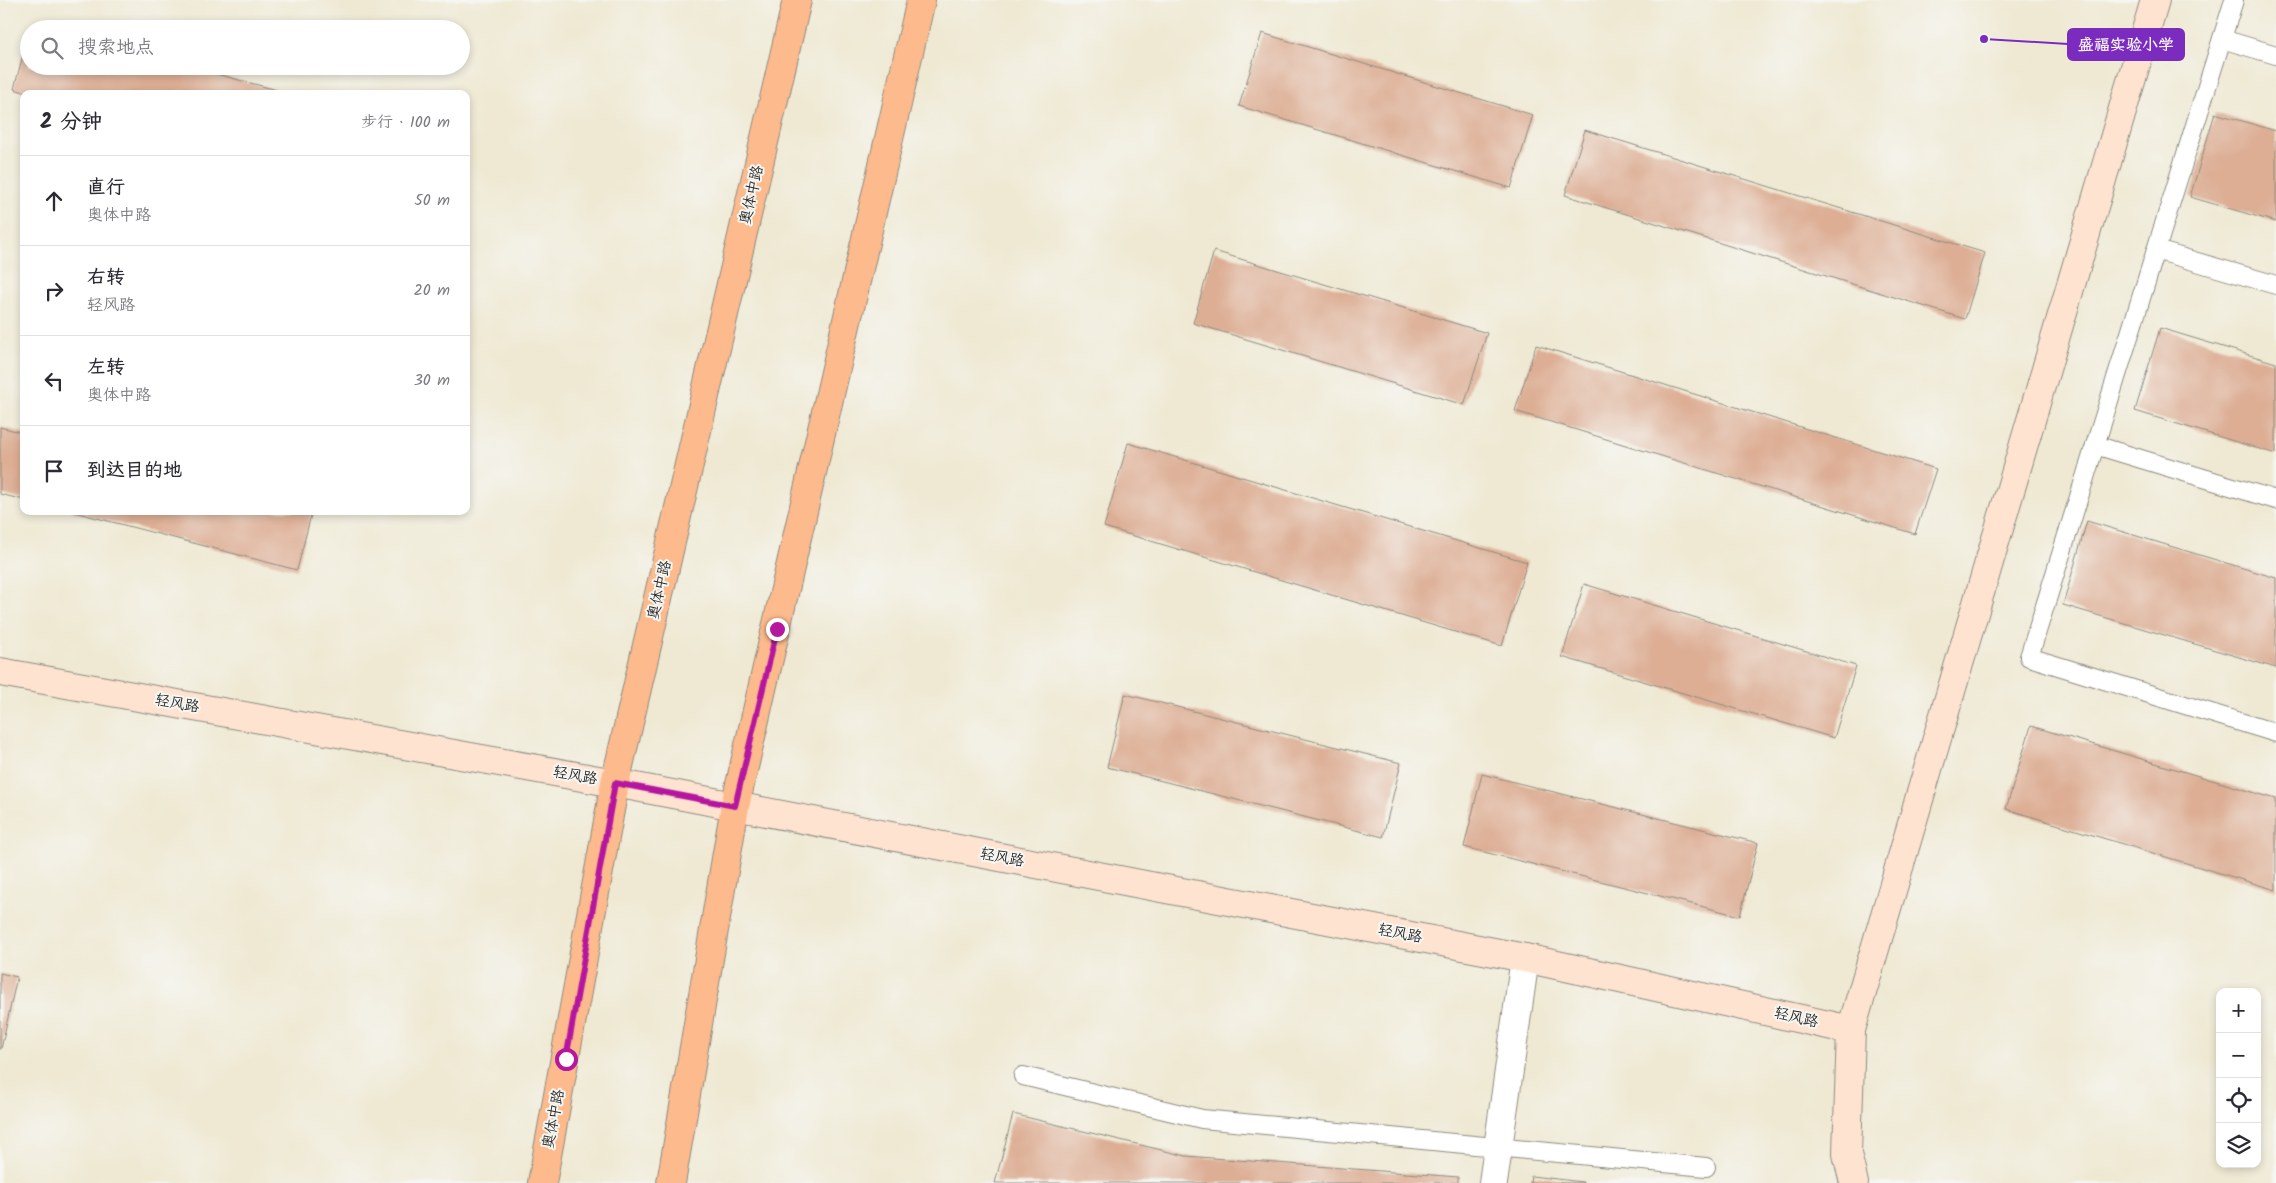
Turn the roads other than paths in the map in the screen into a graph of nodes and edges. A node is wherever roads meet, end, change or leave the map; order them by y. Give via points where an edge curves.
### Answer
1 (797, 0) edge
2 (921, 0) edge
3 (2155, 0) edge
4 (2234, 0) edge
5 (2222, 39) junction
6 (2276, 55) edge
7 (2156, 250) junction
8 (2276, 285) edge
9 (2095, 445) junction
10 (2276, 500) edge
11 (0, 672) edge
12 (2276, 733) edge
13 (615, 783) junction
14 (735, 806) junction
15 (1525, 958) junction
16 (1851, 1030) junction
17 (1022, 1076) dead end
18 (1498, 1147) junction
19 (1706, 1166) dead end
20 (542, 1183) edge
21 (672, 1183) edge
22 (1493, 1183) edge
23 (1854, 1183) edge

1 - 13 main road, 奥体中路
2 - 14 main road
3 - 16 street
4 - 5 lane
5 - 6 lane
5 - 7 lane
7 - 8 lane
7 - 9 lane
9 - 10 lane
9 - 12 lane via 2030,657
11 - 13 street, 轻风路
13 - 14 street, 轻风路
13 - 20 main road, 奥体中路
14 - 15 street, 轻风路
14 - 21 main road
15 - 16 street, 轻风路
15 - 18 street
16 - 23 street via 1847,1154
17 - 18 lane via 1202,1119
18 - 19 lane
18 - 22 street

